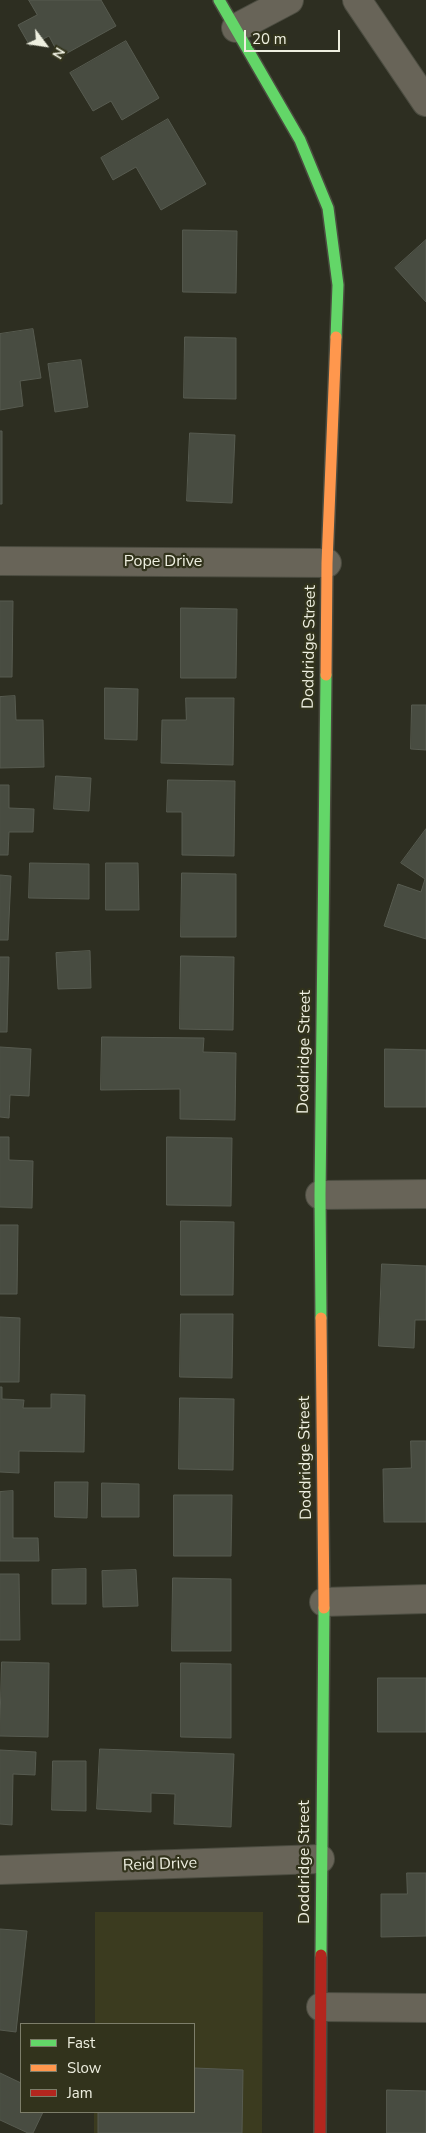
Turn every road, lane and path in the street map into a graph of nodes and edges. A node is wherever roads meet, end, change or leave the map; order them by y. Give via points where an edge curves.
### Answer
1 (219, 0) edge
2 (289, 0) edge
3 (357, 0) edge
4 (236, 28) junction
5 (426, 102) edge
6 (0, 561) edge
7 (327, 563) junction
8 (426, 1194) edge
9 (320, 1195) junction
10 (426, 1598) edge
11 (324, 1602) junction
12 (320, 1859) junction
13 (0, 1870) edge
14 (321, 2007) junction
15 (426, 2008) edge
16 (320, 2133) edge

1 - 4 main road, Doddridge Street
2 - 4 street
3 - 5 street
4 - 7 main road, Doddridge Street via 300,140 328,208 338,285
6 - 7 street, Pope Drive
7 - 9 main road, Doddridge Street
8 - 9 street
9 - 11 main road, Doddridge Street
10 - 11 street
11 - 12 main road, Doddridge Street
12 - 13 street, Reid Drive
12 - 14 main road, Doddridge Street
14 - 15 street
14 - 16 main road, Doddridge Street

